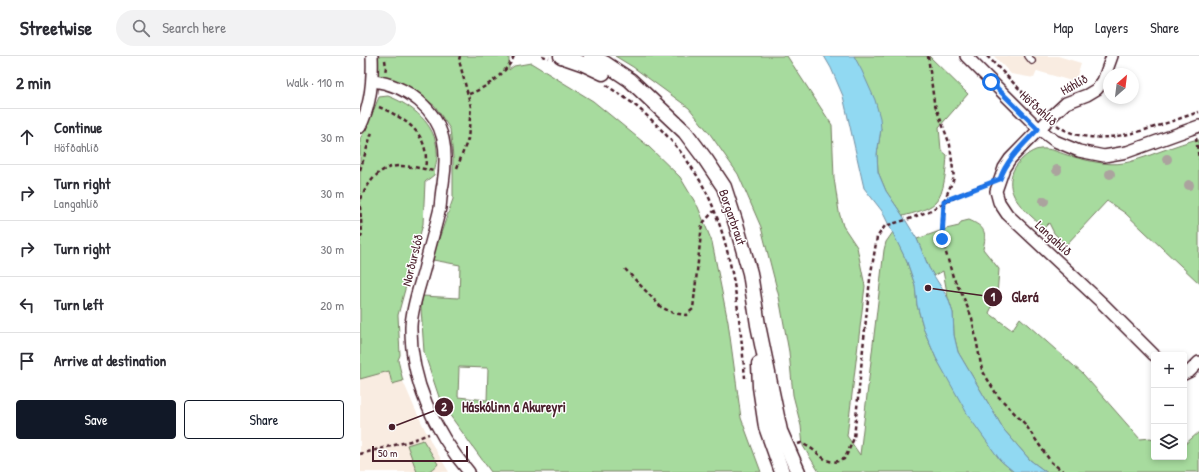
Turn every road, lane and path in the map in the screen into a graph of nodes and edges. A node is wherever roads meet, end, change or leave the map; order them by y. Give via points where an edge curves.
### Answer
1 (372, 56) edge
2 (460, 56) edge
3 (514, 56) edge
4 (542, 56) edge
5 (591, 56) edge
6 (928, 56) edge
7 (966, 56) edge
8 (987, 56) edge
9 (1112, 56) edge
10 (555, 57) edge
11 (373, 81) junction
12 (602, 83) dead end
13 (469, 94) junction
14 (379, 107) dead end
15 (658, 107) junction
16 (1199, 112) edge
17 (1049, 119) junction
18 (360, 127) edge
19 (1197, 127) edge
20 (1038, 129) junction
21 (1199, 159) edge
22 (425, 169) junction
23 (445, 173) junction
24 (1000, 179) junction
25 (360, 199) edge
26 (944, 201) junction
27 (360, 206) edge
28 (714, 211) junction
29 (360, 241) edge
30 (625, 270) dead end
31 (758, 325) junction
32 (1151, 353) edge
33 (1199, 362) edge
34 (1187, 372) edge
35 (745, 382) dead end
36 (438, 430) junction
37 (788, 450) junction
38 (360, 454) edge
39 (469, 472) edge
40 (782, 472) edge
41 (798, 472) edge
42 (1064, 472) edge

1 - 11 street
2 - 13 path via 463,78
3 - 13 path via 511,63 496,78
4 - 10 path
5 - 15 street, Borgarbraut via 630,80
6 - 26 path via 934,102 950,146 954,178
7 - 20 street, Höfðahlíð
8 - 17 path
9 - 17 street, Háhlíð via 1103,81 1096,89 1066,103
10 - 15 street, Borgarbraut via 584,64 609,76
11 - 18 street
11 - 23 street, Norðurslóð via 401,89 427,108 442,133 446,152
12 - 28 path via 631,102 684,156
13 - 23 path via 471,107 468,138 457,169
14 - 22 path via 398,115 414,127 423,142 427,158
15 - 31 street, Borgarbraut via 685,132 724,187 750,273
16 - 17 path via 1136,133 1102,138 1084,137 1062,129
17 - 20 street, Háhlíð
19 - 20 street, Höfðahlíð via 1127,152 1104,156 1079,151 1055,141
19 - 21 path
20 - 24 street, Langahlíð via 1010,159
22 - 23 path
22 - 25 path via 392,166 375,176
23 - 36 street, Norðurslóð via 440,207 415,302 412,325 412,351 416,375
24 - 26 path
24 - 32 street, Langahlíð via 996,191 999,202 1008,214 1102,302
26 - 37 path via 909,219 886,226 877,237 870,279 854,438 844,459 831,462 825,460 801,443
26 - 42 path via 942,239 953,277 972,318 982,370 998,395 1025,424 1051,462
27 - 29 path
28 - 30 path via 702,224 694,309 686,316 661,307
28 - 35 path via 734,286
31 - 37 street, Borgarbraut via 780,431
31 - 40 street, Borgarbraut via 760,387 766,427
33 - 34 street
36 - 38 path via 410,441
36 - 39 street, Norðurslóð
37 - 41 street, Borgarbraut

